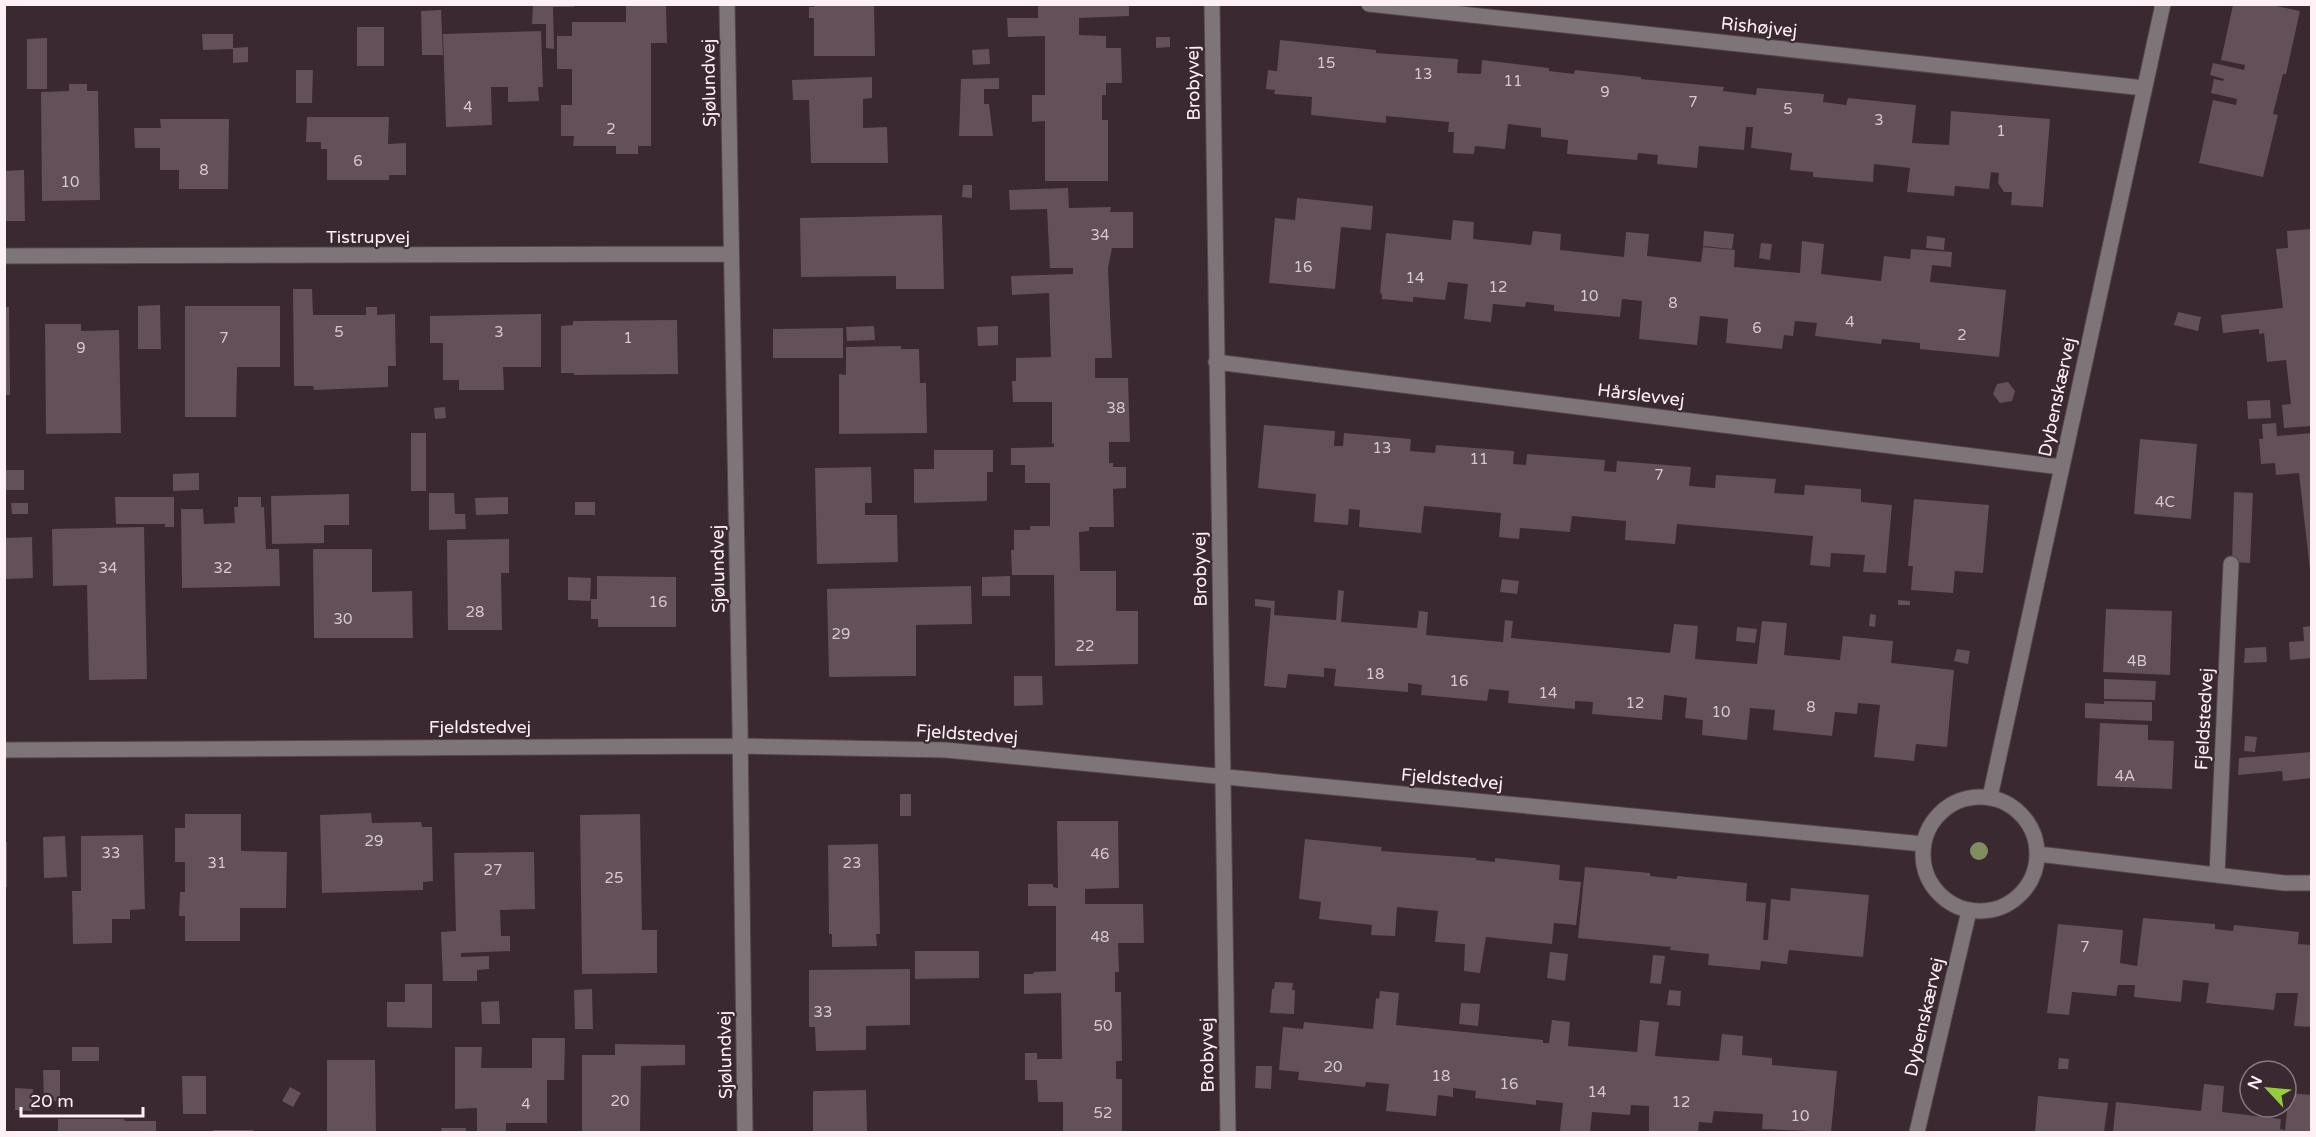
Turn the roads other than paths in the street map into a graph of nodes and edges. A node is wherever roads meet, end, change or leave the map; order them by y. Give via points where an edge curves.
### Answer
1 (727, 4) edge
2 (1212, 4) edge
3 (1369, 4) edge
4 (2163, 4) edge
5 (2144, 88) junction
6 (730, 254) junction
7 (4, 256) edge
8 (1216, 362) junction
9 (2061, 467) junction
10 (2231, 564) dead end
11 (741, 746) junction
12 (4, 750) edge
13 (1222, 777) junction
14 (1990, 797) junction
15 (1923, 844) junction
16 (2038, 854) junction
17 (2217, 876) junction
18 (2312, 883) edge
19 (1969, 911) junction
20 (746, 1132) edge
21 (1228, 1132) edge
22 (1917, 1132) edge

1 - 6 street, Sjølundvej
2 - 8 street, Brobyvej
3 - 5 street, Rishøjvej
4 - 5 street, Dybenskærvej
5 - 9 street, Dybenskærvej
6 - 7 street, Tistrupvej
6 - 11 street, Sjølundvej
8 - 9 street, Hårslevvej
8 - 13 street, Brobyvej
9 - 14 street, Dybenskærvej
10 - 17 street, Fjeldstedvej
11 - 12 street, Fjeldstedvej
11 - 13 street, Fjeldstedvej via 946,750
11 - 20 street, Sjølundvej
13 - 15 street, Fjeldstedvej
13 - 21 street, Brobyvej
14 - 15 street via 1954,802 1929,827
14 - 16 street via 2003,801 2024,817 2034,834
15 - 19 street via 1926,873 1933,886 1943,898
16 - 17 street
16 - 19 street via 2036,869 2021,895 1996,909
17 - 18 street
19 - 22 street, Dybenskærvej

